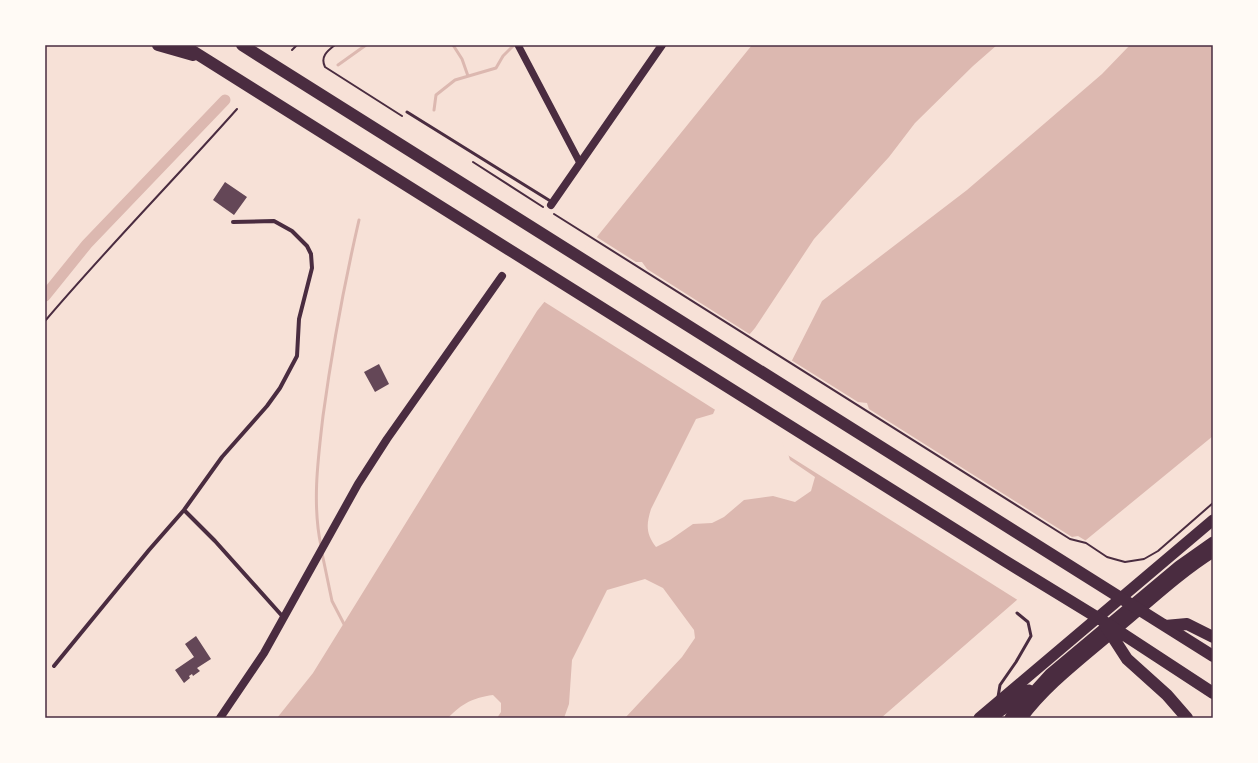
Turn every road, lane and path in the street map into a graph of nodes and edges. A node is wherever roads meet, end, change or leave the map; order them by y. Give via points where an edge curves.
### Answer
1 (158, 45) edge
2 (183, 45) edge
3 (242, 45) edge
4 (297, 45) edge
5 (334, 45) edge
6 (662, 45) edge
7 (519, 48) edge
8 (292, 50) dead end
9 (202, 58) junction
10 (237, 109) dead end
11 (407, 112) dead end
12 (404, 118) dead end
13 (470, 160) dead end
14 (580, 163) junction
15 (550, 206) junction
16 (554, 214) dead end
17 (233, 222) dead end
18 (502, 276) dead end
19 (45, 321) edge
20 (1213, 503) edge
21 (184, 510) junction
22 (1213, 520) edge
23 (1213, 542) edge
24 (1213, 552) edge
25 (1017, 613) dead end
26 (284, 619) junction
27 (1103, 621) junction
28 (1170, 629) junction
29 (1213, 637) edge
30 (1213, 656) edge
31 (54, 666) dead end
32 (1046, 678) junction
33 (1213, 693) edge
34 (997, 703) junction
35 (220, 718) edge
36 (979, 718) edge
37 (991, 718) edge
38 (1010, 718) edge
39 (1022, 718) edge
40 (1187, 718) edge

1 - 9 highway
2 - 9 highway
3 - 28 highway
4 - 8 path
5 - 12 path via 324,57 325,67
6 - 14 main road
7 - 14 street
9 - 27 highway
10 - 19 path via 206,146 89,269
11 - 15 lane
13 - 15 path
14 - 15 main road
16 - 20 path via 1070,539 1086,543 1107,557 1125,562 1144,559 1158,551
17 - 21 street via 274,222 292,231 307,246 311,254 312,268 299,319 299,348 280,388 222,457
18 - 26 main road via 358,484
21 - 26 street
21 - 31 street
22 - 34 highway
23 - 32 highway via 1179,566
24 - 39 highway via 1173,582 1069,670
25 - 34 lane via 1028,622 1031,636 1000,685
26 - 35 main road via 250,676
27 - 33 highway
27 - 40 highway via 1127,659
28 - 29 highway via 1187,624
28 - 30 highway
32 - 37 highway
32 - 38 highway
34 - 36 highway

